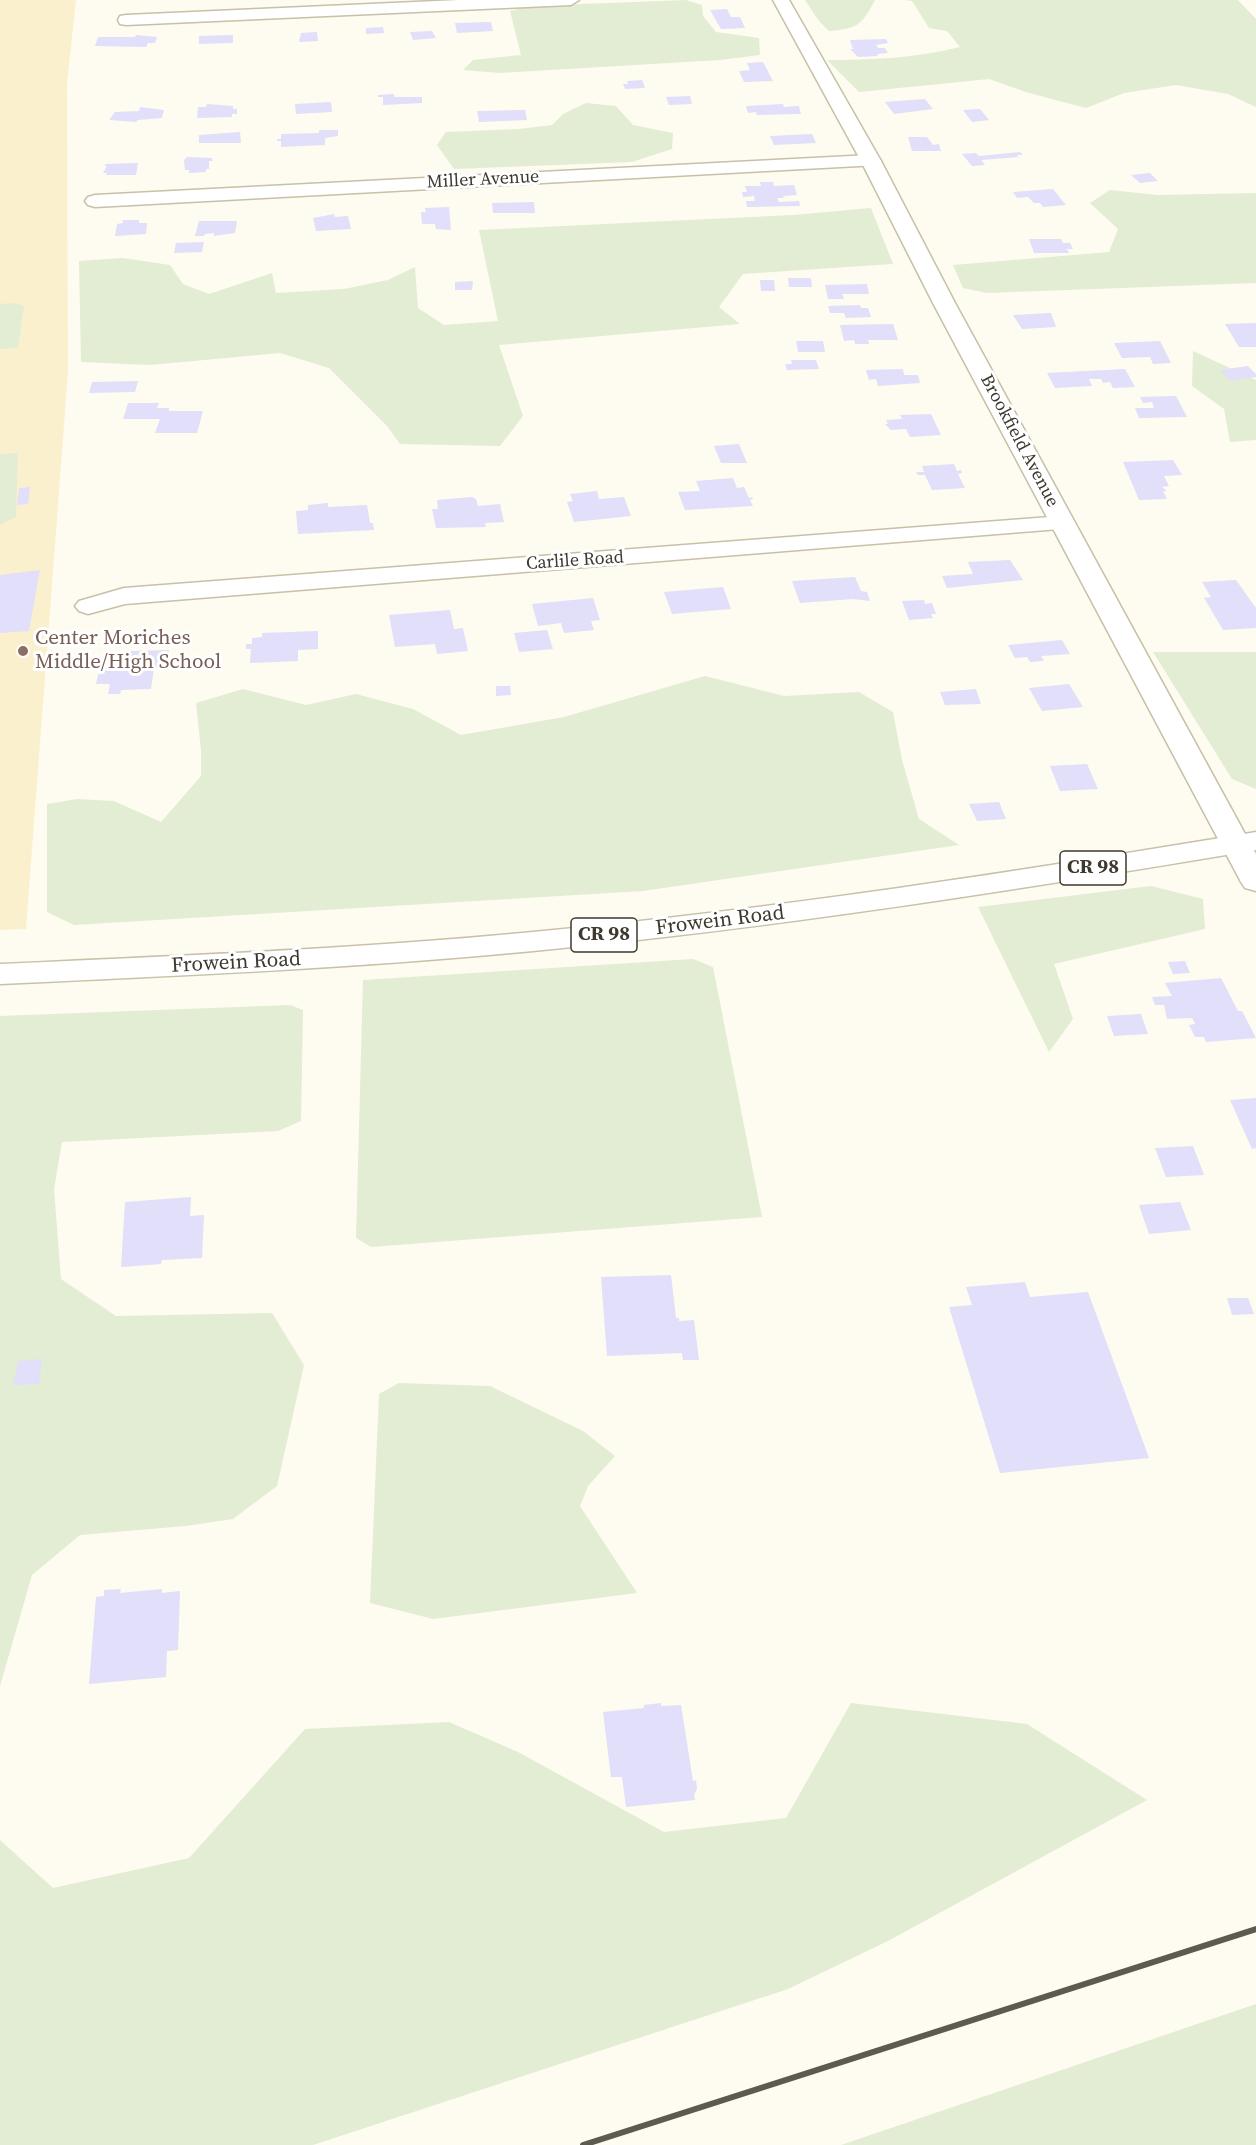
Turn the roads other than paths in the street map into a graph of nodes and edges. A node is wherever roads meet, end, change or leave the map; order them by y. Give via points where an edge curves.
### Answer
1 (571, 0) edge
2 (781, 0) edge
3 (126, 20) dead end
4 (871, 160) junction
5 (95, 201) dead end
6 (1063, 523) junction
7 (88, 606) dead end
8 (1246, 843) edge
9 (1256, 882) edge
10 (0, 974) edge

1 - 3 main road
2 - 4 main road, Brookfield Avenue
4 - 5 main road, Miller Avenue
4 - 6 main road, Brookfield Avenue
6 - 7 main road, Carlile Road via 124,596
6 - 8 main road, Brookfield Avenue
8 - 9 main road, Brookfield Avenue
8 - 10 main road, Frowein Road / CR 98 via 882,901 605,935 322,959

